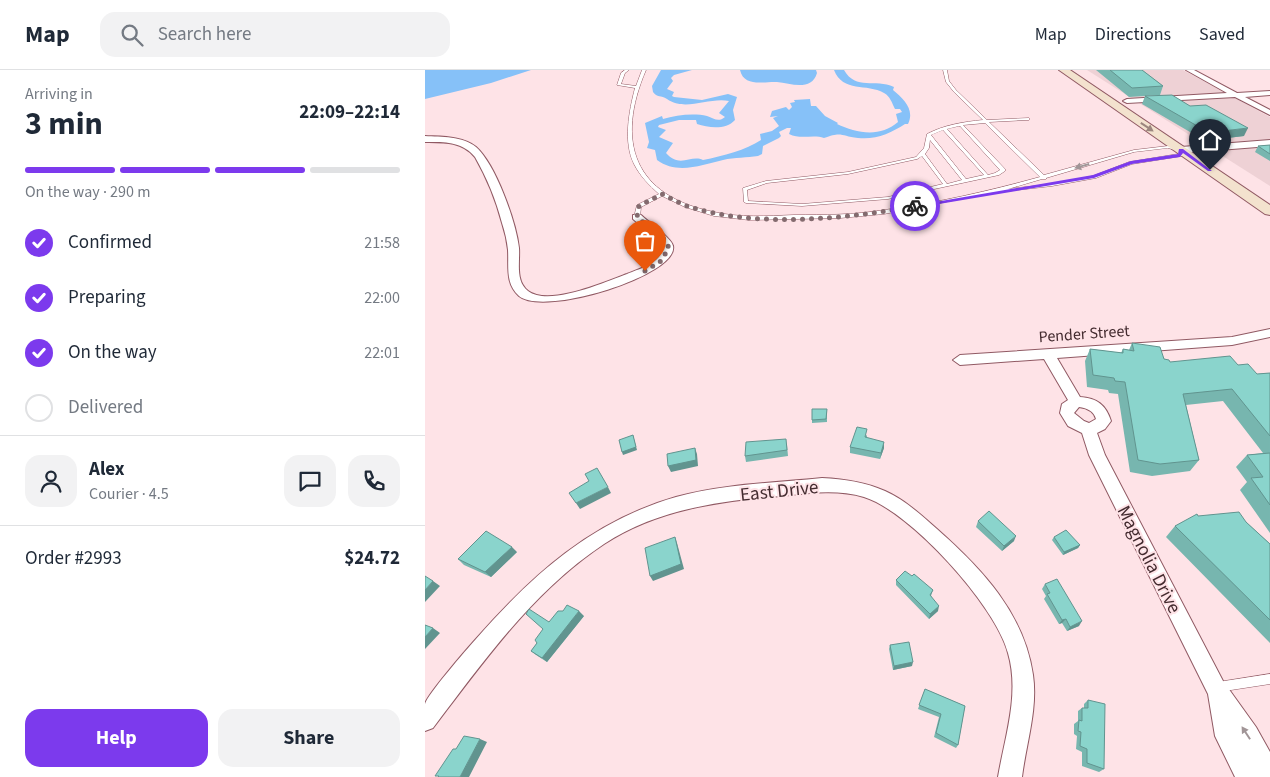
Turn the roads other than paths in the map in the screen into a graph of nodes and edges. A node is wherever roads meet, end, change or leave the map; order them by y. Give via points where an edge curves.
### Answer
1 (627, 70) edge
2 (644, 70) edge
3 (945, 70) edge
4 (1064, 70) edge
5 (1079, 70) edge
6 (1189, 70) edge
7 (636, 87) junction
8 (1270, 93) edge
9 (1237, 95) junction
10 (1127, 101) junction
11 (1270, 113) edge
12 (1028, 119) dead end
13 (987, 123) junction
14 (961, 125) junction
15 (944, 128) junction
16 (928, 135) junction
17 (425, 139) edge
18 (1270, 143) edge
19 (1198, 148) junction
20 (1181, 150) junction
21 (923, 154) junction
22 (1104, 159) junction
23 (1120, 166) junction
24 (1239, 175) dead end
25 (987, 176) junction
26 (1042, 176) junction
27 (965, 181) junction
28 (946, 185) junction
29 (1051, 185) junction
30 (991, 192) junction
31 (662, 194) junction
32 (1270, 211) edge
33 (637, 217) joint
34 (1270, 333) edge
35 (1048, 353) junction
36 (960, 360) dead end
37 (1076, 402) junction
38 (1088, 428) junction
39 (1270, 679) edge
40 (1216, 688) junction
41 (425, 720) edge
42 (1270, 775) edge
43 (1010, 777) edge
44 (1247, 777) edge

1 - 7 lane via 619,85
2 - 7 lane
3 - 13 lane via 947,81
4 -> 20 main road
5 - 10 main road
6 - 9 street
7 - 31 lane via 631,149 635,162
8 - 9 street
9 - 10 street
9 - 11 street
10 - 19 main road
12 - 13 lane
13 - 14 lane
13 - 26 lane
14 - 15 lane
14 - 25 lane via 1003,170
15 - 16 lane
15 - 25 lane
16 - 21 lane via 929,147
16 - 27 lane
17 - 33 street via 457,142 473,149 479,156 508,221 514,247 515,279 525,295 547,299 575,296 652,267 664,258 669,248 665,240
18 - 19 street
19 - 20 street
19 - 24 main road
20 - 22 lane via 1134,151
20 - 23 lane via 1180,155
20 - 32 main road
21 - 28 lane
21 - 28 lane via 848,173 766,182 745,189 746,202 838,203 888,198
22 - 23 lane
22 -> 26 lane
23 - 29 lane via 1094,177
25 - 27 lane
26 - 29 lane
26 - 30 lane
27 - 28 lane
29 - 30 lane
30 - 31 lane via 884,212 794,218 714,214
31 - 33 lane via 639,206
34 - 35 street, Pender Street via 1232,341
35 - 36 street, Pender Street
35 - 37 street
37 - 38 street via 1067,408 1069,418
37 - 38 street via 1096,406 1104,416 1101,426
38 - 40 street, Magnolia Drive via 1097,455
39 - 40 lane
42 -> 40 street, Magnolia Drive
40 - 44 street, Magnolia Drive via 1226,736
41 - 43 street, East Drive via 534,589 557,567 605,533 644,515 685,502 841,485 877,494 906,513 975,576 1006,619 1020,662 1023,690

